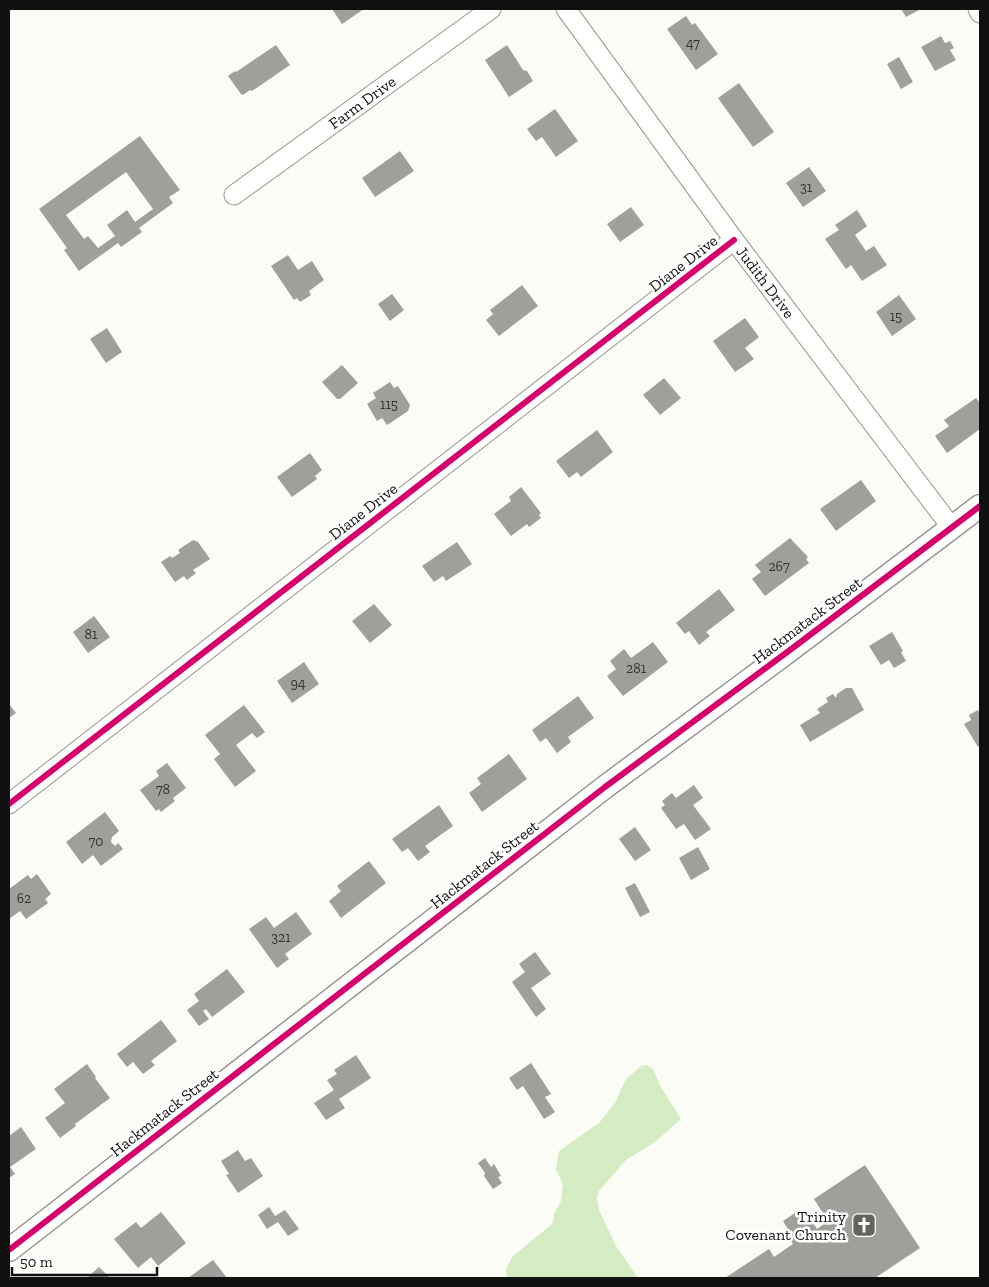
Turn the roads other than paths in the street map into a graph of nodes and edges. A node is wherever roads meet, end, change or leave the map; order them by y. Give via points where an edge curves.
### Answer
1 (491, 9) edge
2 (566, 9) edge
3 (978, 9) edge
4 (980, 13) edge
5 (234, 195) dead end
6 (734, 240) junction
7 (980, 506) edge
8 (952, 528) junction
9 (9, 804) edge
10 (9, 1250) edge

1 - 5 street, Farm Drive
2 - 6 street, Judith Drive
3 - 4 street
6 - 8 street, Judith Drive
6 - 9 street, Diane Drive
7 - 8 street, Hackmatack Street
8 - 10 street, Hackmatack Street via 605,787

